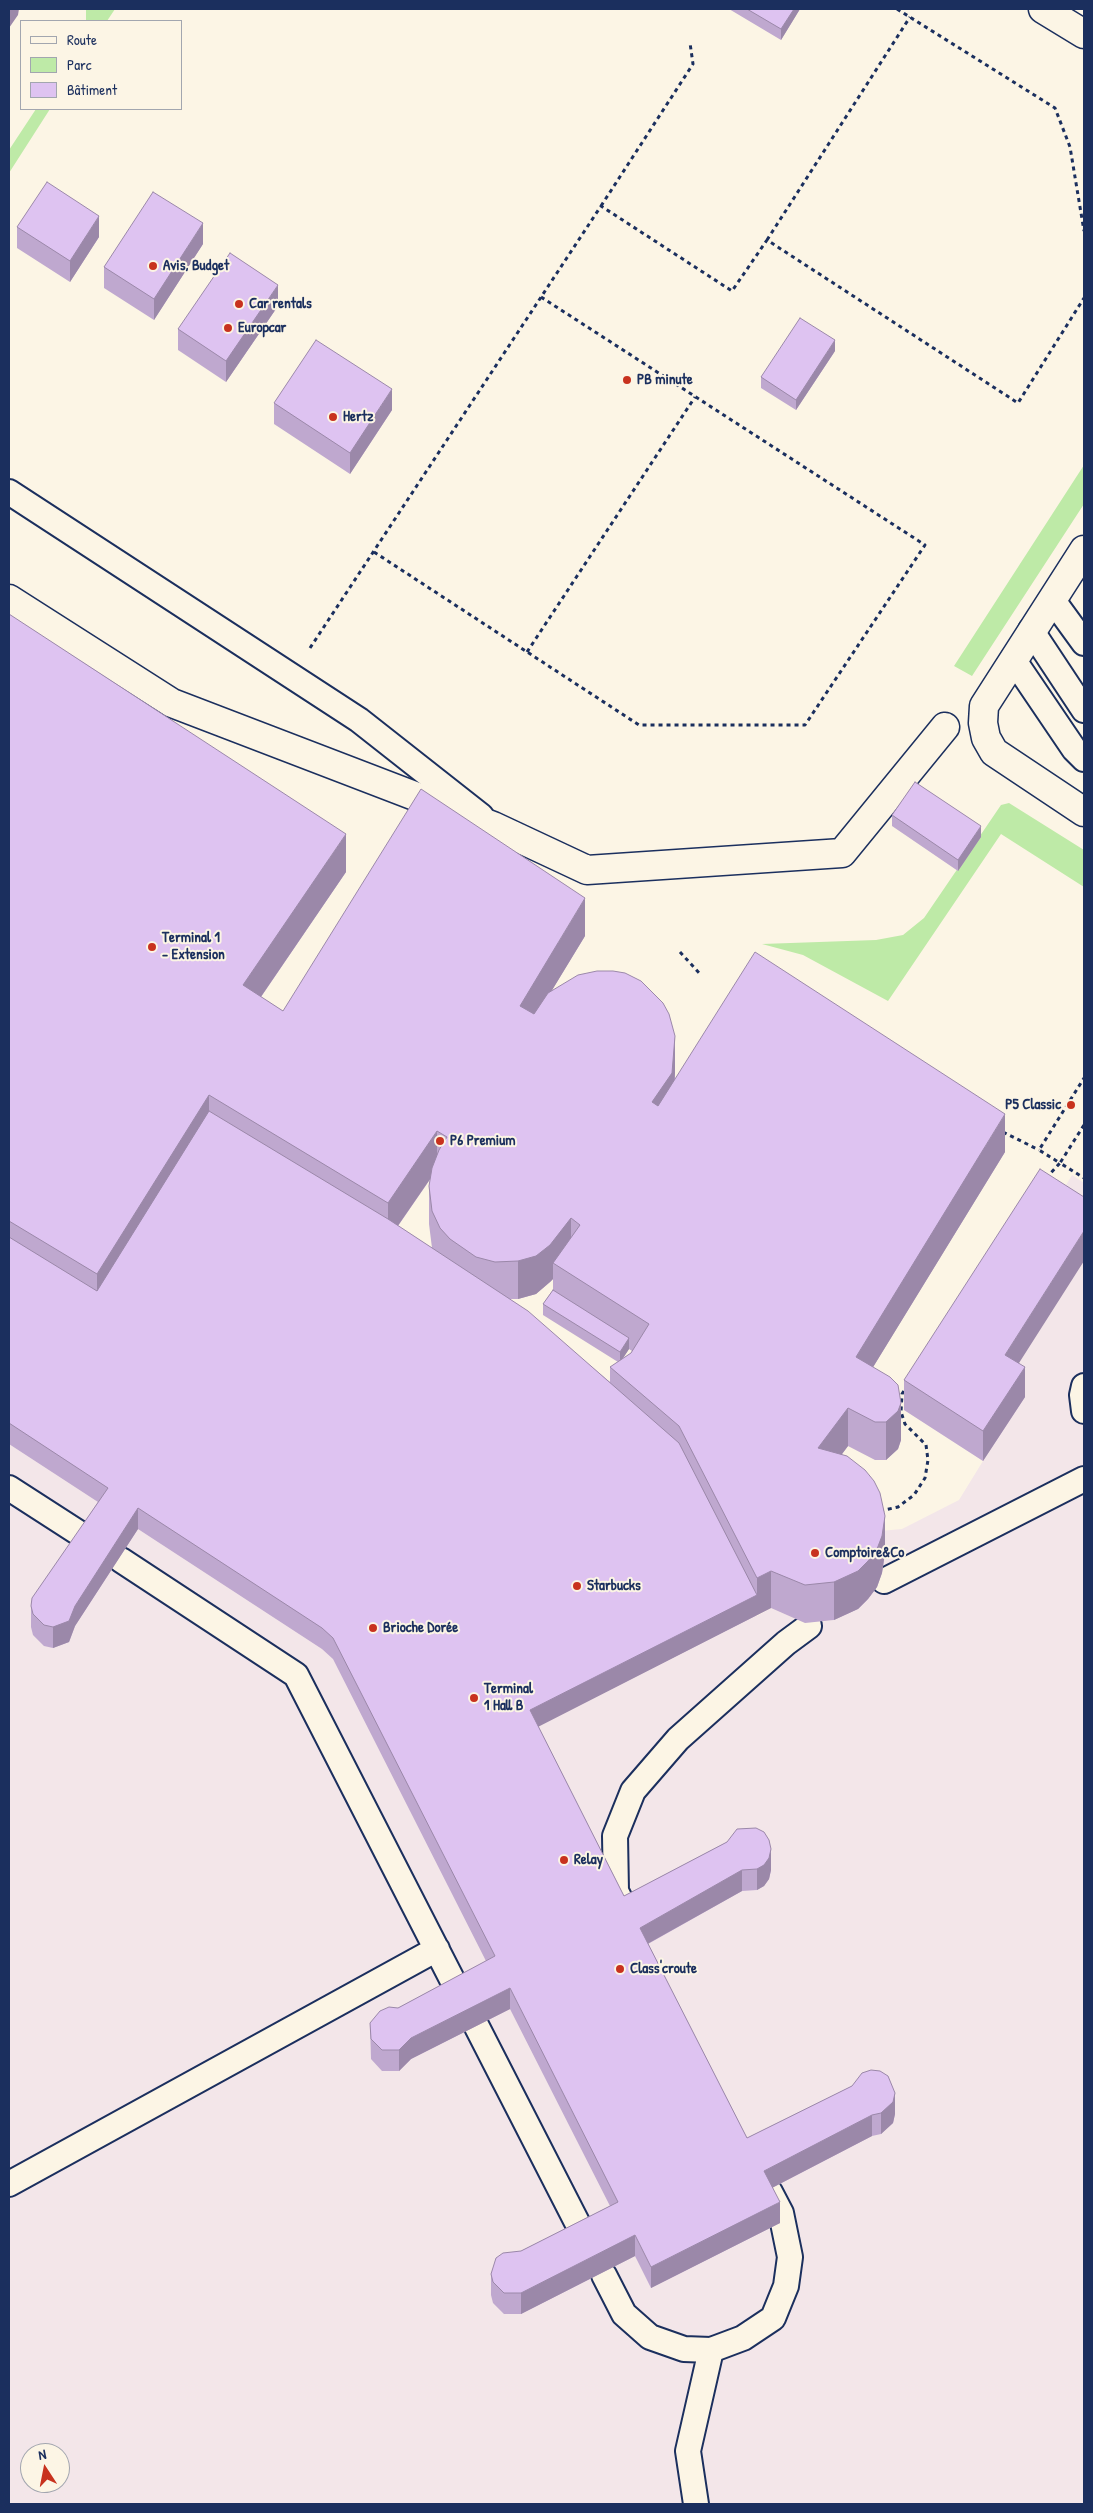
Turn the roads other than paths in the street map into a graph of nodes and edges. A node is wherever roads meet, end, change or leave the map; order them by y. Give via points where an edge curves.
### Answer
1 (1043, 9) edge
2 (1084, 34) edge
3 (9, 492) edge
4 (1084, 550) edge
5 (9, 599) edge
6 (1052, 599) junction
7 (1031, 630) junction
8 (1084, 643) edge
9 (1013, 659) junction
10 (1084, 710) edge
11 (945, 727) dead end
12 (1084, 759) edge
13 (1084, 812) edge
14 (493, 826) junction
15 (1084, 1386) edge
16 (1084, 1410) edge
17 (1084, 1479) edge
18 (9, 1488) edge
19 (84, 1537) edge
20 (121, 1560) dead end
21 (884, 1581) dead end
22 (810, 1626) dead end
23 (626, 1912) edge
24 (437, 1949) junction
25 (459, 1993) edge
26 (477, 2027) dead end
27 (9, 2184) edge
28 (770, 2192) edge
29 (584, 2236) edge
30 (604, 2275) dead end
31 (712, 2350) junction
32 (696, 2504) edge

1 - 2 street
3 - 14 lane via 358,720
4 - 6 street
5 - 14 street via 172,703
6 - 7 street
6 - 8 lane
7 - 9 street
7 - 10 lane
9 - 12 lane
9 - 13 street via 984,706 986,738 994,752
11 - 14 street via 842,853 587,870
15 - 16 lane
17 - 21 lane
18 - 19 lane
20 - 24 lane via 296,1675
22 - 23 lane via 786,1643 678,1739 633,1790 615,1836 616,1891
24 - 25 lane
24 - 27 lane
26 - 29 lane
28 - 31 lane via 781,2213 790,2257 786,2286 773,2318 743,2338
30 - 31 lane via 624,2314 650,2337 684,2349
31 - 32 lane via 688,2451

